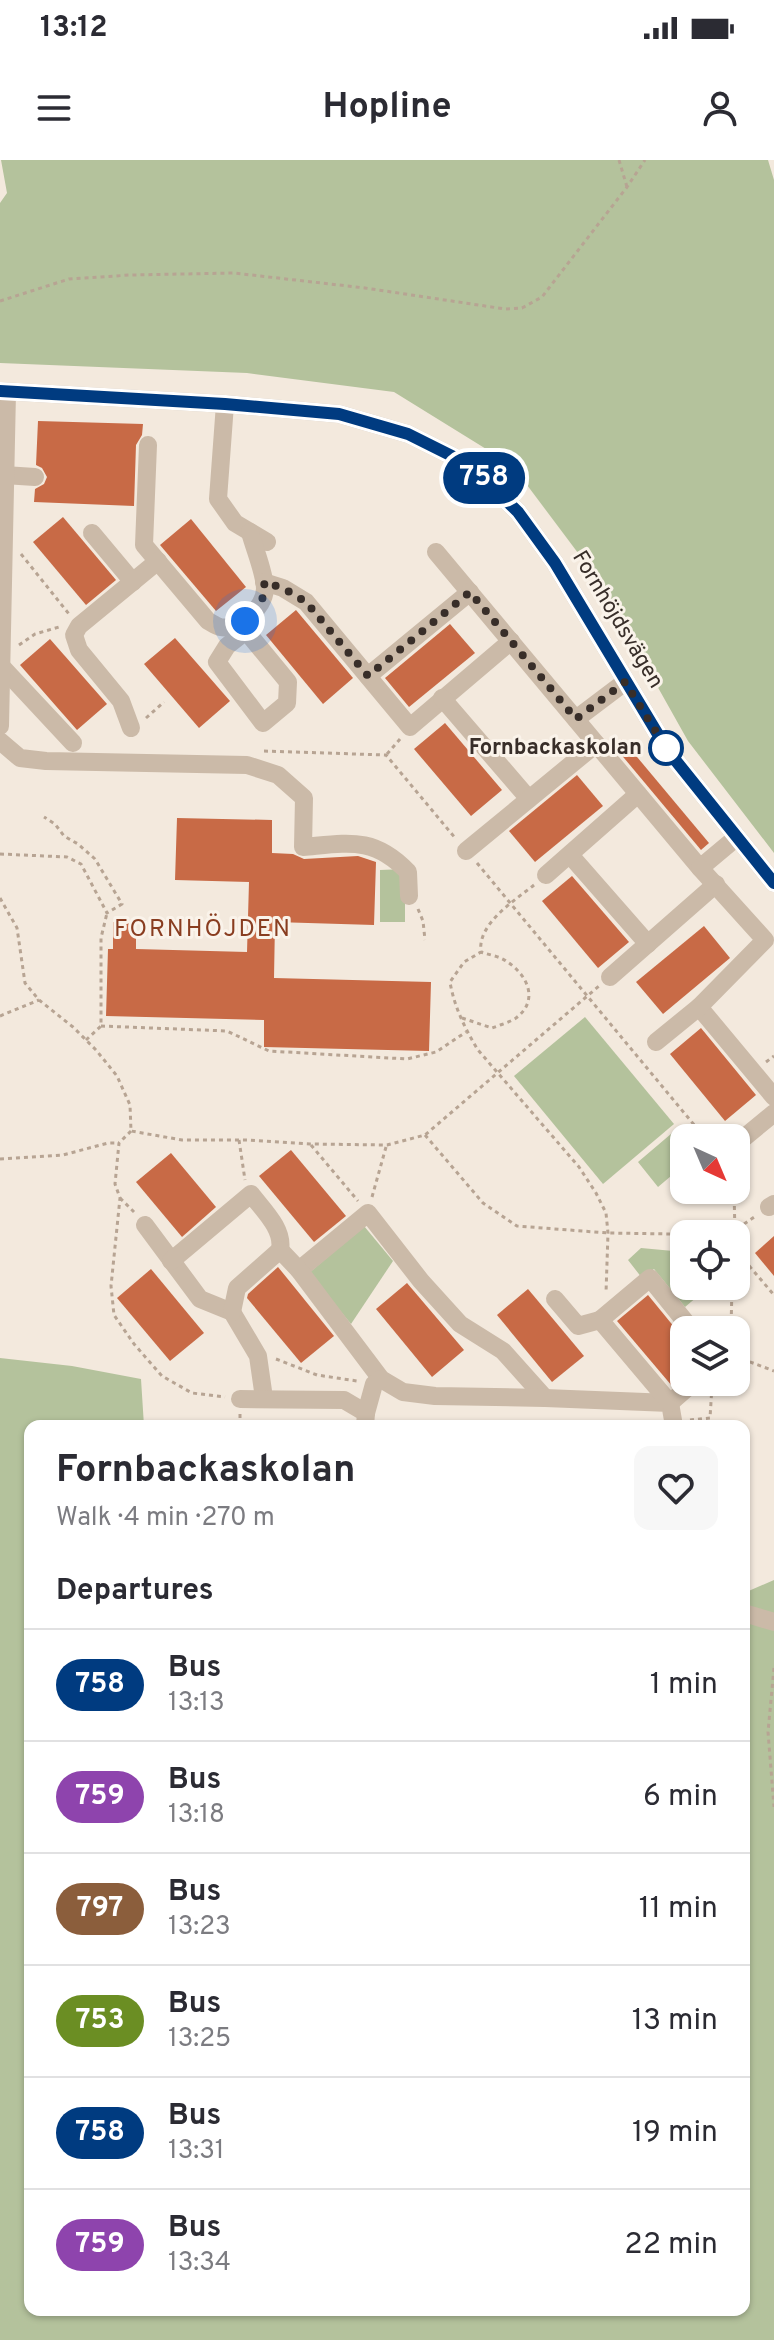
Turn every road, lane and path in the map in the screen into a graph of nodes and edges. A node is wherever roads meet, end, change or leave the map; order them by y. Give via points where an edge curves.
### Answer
1 (619, 160) edge
2 (645, 160) edge
3 (627, 187) junction
4 (0, 301) edge
5 (4, 392) edge
6 (225, 404) junction
7 (148, 445) dead end
8 (2, 453) edge
9 (4, 475) junction
10 (35, 477) dead end
11 (2, 509) edge
12 (3, 532) junction
13 (250, 532) junction
14 (92, 533) dead end
15 (267, 542) dead end
16 (436, 552) dead end
17 (158, 561) junction
18 (133, 582) junction
19 (264, 582) junction
20 (470, 592) junction
21 (79, 626) junction
22 (245, 626) junction
23 (511, 641) junction
24 (1, 660) edge
25 (368, 676) junction
26 (625, 682) junction
27 (442, 698) junction
28 (164, 702) dead end
29 (576, 719) junction
30 (0, 726) edge
31 (131, 728) joint
32 (0, 741) edge
33 (73, 743) dead end
34 (596, 744) junction
35 (638, 794) junction
36 (529, 799) junction
37 (44, 817) dead end
38 (737, 837) junction
39 (466, 851) dead end
40 (0, 854) edge
41 (570, 855) junction
42 (700, 868) junction
43 (546, 875) joint
44 (774, 883) edge
45 (716, 884) junction
46 (409, 896) dead end
47 (0, 898) edge
48 (107, 913) junction
49 (423, 921) dead end
50 (425, 940) dead end
51 (648, 944) junction
52 (481, 952) junction
53 (610, 977) joint
54 (39, 1000) junction
55 (699, 1007) junction
56 (0, 1016) edge
57 (462, 1018) junction
58 (101, 1026) junction
59 (466, 1032) junction
60 (86, 1040) junction
61 (656, 1042) dead end
62 (497, 1072) junction
63 (774, 1097) edge
64 (774, 1113) edge
65 (131, 1131) junction
66 (750, 1133) edge
67 (425, 1135) junction
68 (239, 1140) junction
69 (119, 1143) junction
70 (310, 1144) junction
71 (387, 1145) junction
72 (0, 1159) edge
73 (251, 1194) junction
74 (120, 1198) junction
75 (772, 1205) edge
76 (368, 1213) junction
77 (750, 1222) edge
78 (145, 1225) joint
79 (608, 1233) junction
80 (670, 1234) edge
81 (280, 1250) junction
82 (171, 1261) junction
83 (750, 1267) edge
84 (299, 1270) junction
85 (774, 1295) edge
86 (555, 1299) dead end
87 (232, 1312) junction
88 (681, 1316) edge
89 (600, 1320) junction
90 (258, 1356) junction
91 (750, 1362) edge
92 (774, 1371) edge
93 (377, 1382) junction
94 (678, 1396) edge
95 (711, 1396) edge
96 (264, 1398) junction
97 (545, 1398) junction
98 (240, 1399) joint
99 (670, 1403) junction
100 (366, 1420) edge
101 (673, 1420) edge
102 (698, 1420) edge
103 (750, 1615) edge
104 (774, 1622) edge
105 (774, 1668) edge
106 (774, 1807) edge

1 - 3 path
2 - 3 path
3 - 4 path via 542,297 522,308 234,273 69,279
5 - 6 street, Fornhöjdsvägen
5 - 8 street
6 - 13 street via 218,499 235,523
6 - 26 street, Fornhöjdsvägen via 339,414 408,434 470,465 518,512 555,563
7 - 17 street via 144,545
8 - 9 street
9 - 10 street
9 - 11 street
11 - 12 street
12 - 21 path
12 - 24 street
13 - 15 street
13 - 19 street
14 - 18 street
16 - 20 street
17 - 18 street
17 - 22 street via 208,621 222,627
18 - 21 street
19 - 22 street via 263,598
19 - 25 street via 306,602
20 - 23 street
20 - 25 street
21 - 24 path via 35,634
21 - 31 street via 74,635 79,650 121,701
22 - 22 street via 288,682 287,703 263,723 217,662
23 - 27 street
23 - 29 street
24 - 30 street
24 - 33 street
25 - 27 street via 410,727
26 - 29 street
26 - 38 street, Fornhöjdsvägen via 668,751
27 - 36 street
28 - 31 path
29 - 34 street
32 - 46 street via 23,759 247,765 278,775 304,798 303,847 376,846 408,872
34 - 35 street
34 - 36 street
35 - 41 street
35 - 42 street
36 - 39 street
37 - 48 path via 95,859 122,904
38 - 42 street
38 - 44 street, Fornhöjdsvägen
40 - 48 path via 67,857 81,864
41 - 43 street
41 - 51 street
42 - 45 street
43 - 52 path via 490,925 480,941
45 - 51 street
45 - 55 street via 765,940
47 - 54 path via 17,928 25,983
48 - 58 path via 101,938
49 - 50 path
51 - 53 street
52 - 57 path via 464,962 450,982
52 - 57 path via 517,969 529,986 528,1003 516,1018 492,1028
53 - 62 path
54 - 56 path
54 - 60 path
55 - 61 street
55 - 63 street
57 - 59 path
58 - 59 path via 227,1031 269,1051 407,1059 436,1052
58 - 60 path
59 - 62 path
60 - 65 path via 117,1076 130,1105
62 - 67 path
62 - 79 path via 579,1167 606,1213
64 - 66 street
65 - 68 path via 182,1140
65 - 69 path
67 - 71 path
67 - 79 path via 483,1203 517,1226
68 - 70 path
68 - 73 path
69 - 72 path via 63,1155
69 - 74 path via 115,1184
70 - 71 path
70 - 76 path
71 - 76 path
73 - 81 street via 282,1240
73 - 82 street
74 - 78 path
74 - 98 path via 111,1286 114,1315 162,1376 192,1393
75 - 77 path
76 - 84 street
76 - 97 street via 460,1324 503,1351
78 - 82 street
79 - 80 path
79 - 89 path
81 - 84 street
81 - 87 street via 237,1288
82 - 87 street via 200,1299
83 - 85 path
84 - 93 street
86 - 89 street via 578,1326
87 - 90 street
88 - 89 street via 650,1278
89 - 99 street
90 - 93 path via 317,1375
90 - 96 street
91 - 92 path
93 - 97 street via 435,1396
93 - 100 street
94 - 99 street
95 - 102 path via 710,1418
96 - 98 street
96 - 100 street via 344,1400
97 - 99 street
99 - 101 street
103 - 104 street
105 - 106 path via 768,1732

